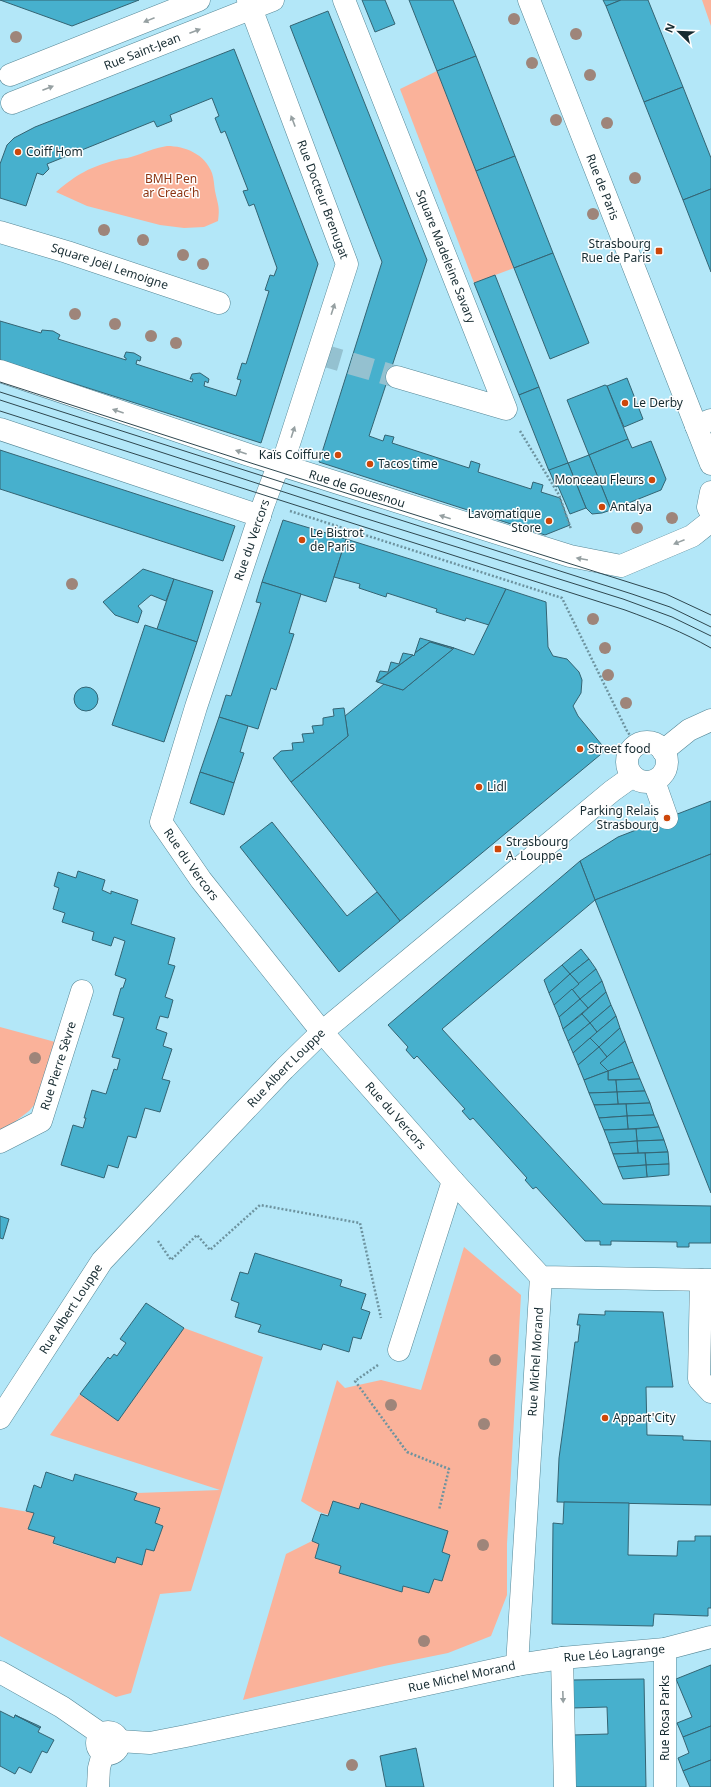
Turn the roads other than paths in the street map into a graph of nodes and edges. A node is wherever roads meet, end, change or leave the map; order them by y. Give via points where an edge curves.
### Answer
1 (198, 0) edge
2 (273, 0) edge
3 (344, 0) edge
4 (529, 0) edge
5 (249, 4) edge
6 (5, 69) edge
7 (6, 110) edge
8 (0, 232) edge
9 (219, 303) dead end
10 (0, 371) edge
11 (397, 377) tunnel mouth
12 (704, 423) edge
13 (0, 429) edge
14 (711, 464) edge
15 (277, 473) junction
16 (711, 492) edge
17 (262, 510) junction
18 (711, 514) edge
19 (711, 521) edge
20 (711, 720) edge
21 (663, 751) junction
22 (633, 776) junction
23 (654, 781) junction
24 (667, 818) dead end
25 (82, 991) dead end
26 (322, 1032) junction
27 (0, 1142) edge
28 (453, 1181) junction
29 (541, 1277) junction
30 (706, 1280) edge
31 (399, 1350) road end
32 (711, 1392) edge
33 (0, 1418) edge
34 (711, 1637) edge
35 (665, 1649) junction
36 (562, 1658) junction
37 (517, 1665) junction
38 (0, 1672) edge
39 (108, 1743) junction
40 (98, 1787) edge
41 (565, 1787) edge
42 (665, 1787) edge

1 -> 6 street
2 - 5 street, Rue Saint-Jean
3 - 11 street, Square Madeleine Savary via 506,408
4 - 12 street, Rue de Paris
7 -> 5 street, Rue Saint-Jean
15 -> 5 street, Rue Docteur Brenugat via 347,264
6 - 7 street via 14,94
8 - 9 street, Square Joël Lemoigne
15 -> 10 street, Rue de Gouesnou
12 - 14 street, Rue de Paris
13 - 17 street
15 - 17 street, Rue du Vercors
19 -> 15 street, Rue de Gouesnou via 692,536 621,566 570,556
16 - 18 street via 708,507
17 - 26 street, Rue du Vercors via 196,707 161,822 201,880
20 - 21 street via 689,730
21 - 22 street via 654,744 643,743 637,746 628,759 629,771
21 - 23 street via 667,762 666,768 660,778
22 - 23 street via 643,782
22 - 26 street, Rue Albert Louppe
23 - 24 street
25 - 27 street, Rue Pierre Sèvre via 41,1121
26 - 28 street, Rue du Vercors
26 - 33 street, Rue Albert Louppe via 102,1261
28 - 29 street, Rue du Vercors
28 - 31 street
29 - 30 street
29 - 37 street, Rue Michel Morand
30 - 32 street via 699,1379
34 - 35 street, Rue Léo Lagrange
35 - 36 street, Rue Léo Lagrange
35 - 42 street, Rue Rosa Parks
36 - 37 street, Rue Léo Lagrange
36 -> 41 street
37 - 39 street, Rue Michel Morand via 178,1738
38 - 39 street via 62,1707
39 - 40 street via 99,1768

